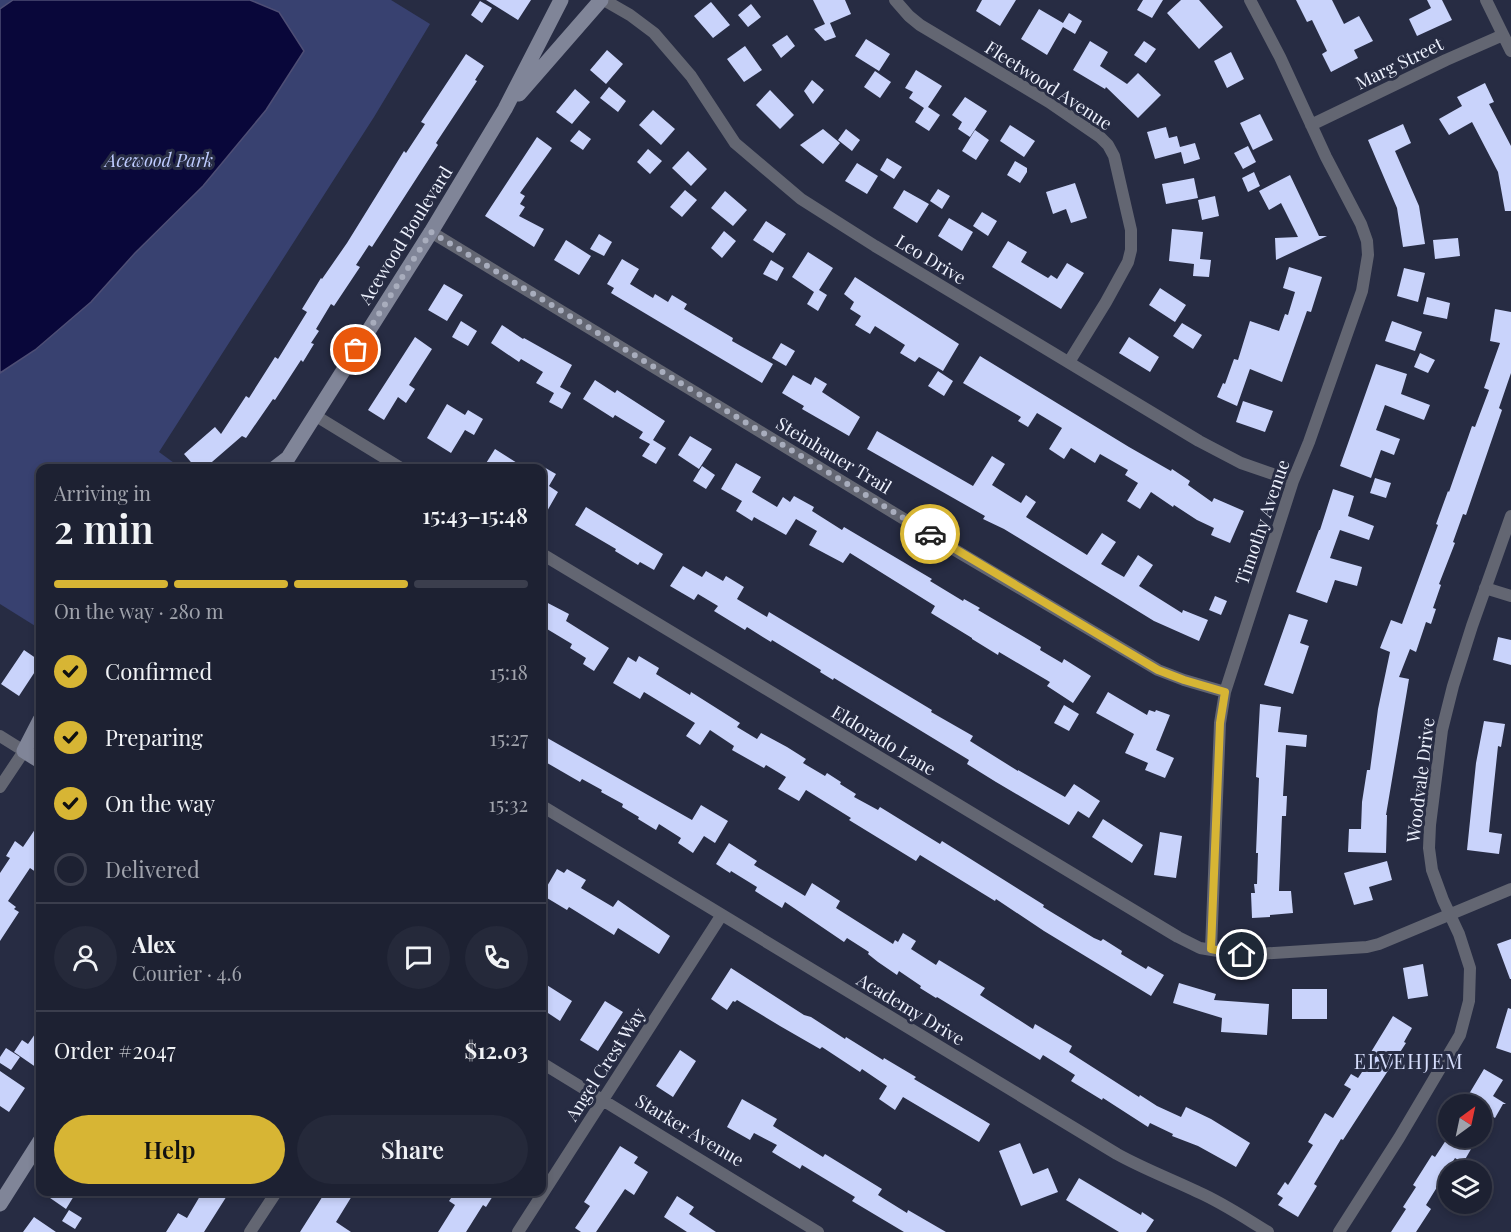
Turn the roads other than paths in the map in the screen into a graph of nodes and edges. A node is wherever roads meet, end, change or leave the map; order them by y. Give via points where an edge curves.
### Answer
1 (561, 0) edge
2 (603, 0) edge
3 (895, 0) edge
4 (1250, 0) edge
5 (1486, 0) edge
6 (1503, 35) junction
7 (1511, 51) edge
8 (505, 109) junction
9 (1311, 125) junction
10 (431, 232) junction
11 (1070, 362) junction
12 (316, 416) junction
13 (280, 464) edge
14 (394, 464) edge
15 (1293, 481) junction
16 (1511, 516) edge
17 (546, 556) edge
18 (1485, 588) junction
19 (1511, 596) edge
20 (1225, 692) junction
21 (36, 728) edge
22 (0, 736) edge
23 (24, 751) junction
24 (36, 758) edge
25 (0, 787) edge
26 (546, 808) edge
27 (1511, 889) edge
28 (1450, 914) junction
29 (721, 916) junction
30 (1211, 949) junction
31 (546, 1065) edge
32 (603, 1100) junction
33 (36, 1147) edge
34 (546, 1189) edge
35 (274, 1196) edge
36 (541, 1196) edge
37 (0, 1204) edge
38 (250, 1232) edge
39 (518, 1232) edge
40 (818, 1232) edge
41 (1268, 1232) edge
42 (1339, 1232) edge

1 - 8 street, Acewood Boulevard
2 - 8 street, Acewood Boulevard
2 - 11 street, Leo Drive via 654,33 691,76 735,143 786,189
3 - 11 street, Fleetwood Avenue via 920,25 1100,137 1114,156 1131,230 1131,250 1128,262
4 - 9 street, Timothy Avenue
5 - 6 street
6 - 7 street
6 - 9 street, Marg Street
8 - 10 street, Acewood Boulevard
9 - 15 street, Timothy Avenue via 1361,224 1368,255 1362,291
10 - 12 street, Acewood Boulevard
10 - 20 street, Steinhauer Trail via 1158,670
11 - 15 street, Leo Drive via 1233,460
12 - 13 street, Acewood Boulevard
12 - 14 street
15 - 20 street, Timothy Avenue
16 - 18 street, Woodvale Drive
17 - 30 street, Eldorado Lane via 1178,937
18 - 19 street
18 - 28 street, Woodvale Drive via 1442,730 1430,825 1432,870
20 - 30 street, Timothy Avenue via 1220,723
21 - 23 street
22 - 23 street
23 - 24 street
23 - 25 street
26 - 29 street, Academy Drive
27 - 28 street, Eldorado Lane
28 - 30 street, Eldorado Lane via 1361,948 1242,955
28 - 42 street, Woodvale Drive via 1470,968 1469,1001 1460,1035
29 - 32 street, Angel Crest Way
29 - 41 street, Academy Drive via 1117,1154 1233,1210
31 - 32 street, Starker Avenue
32 - 34 street, Angel Crest Way
32 - 40 street, Starker Avenue
33 - 37 street
35 - 38 street
36 - 39 street, Angel Crest Way

